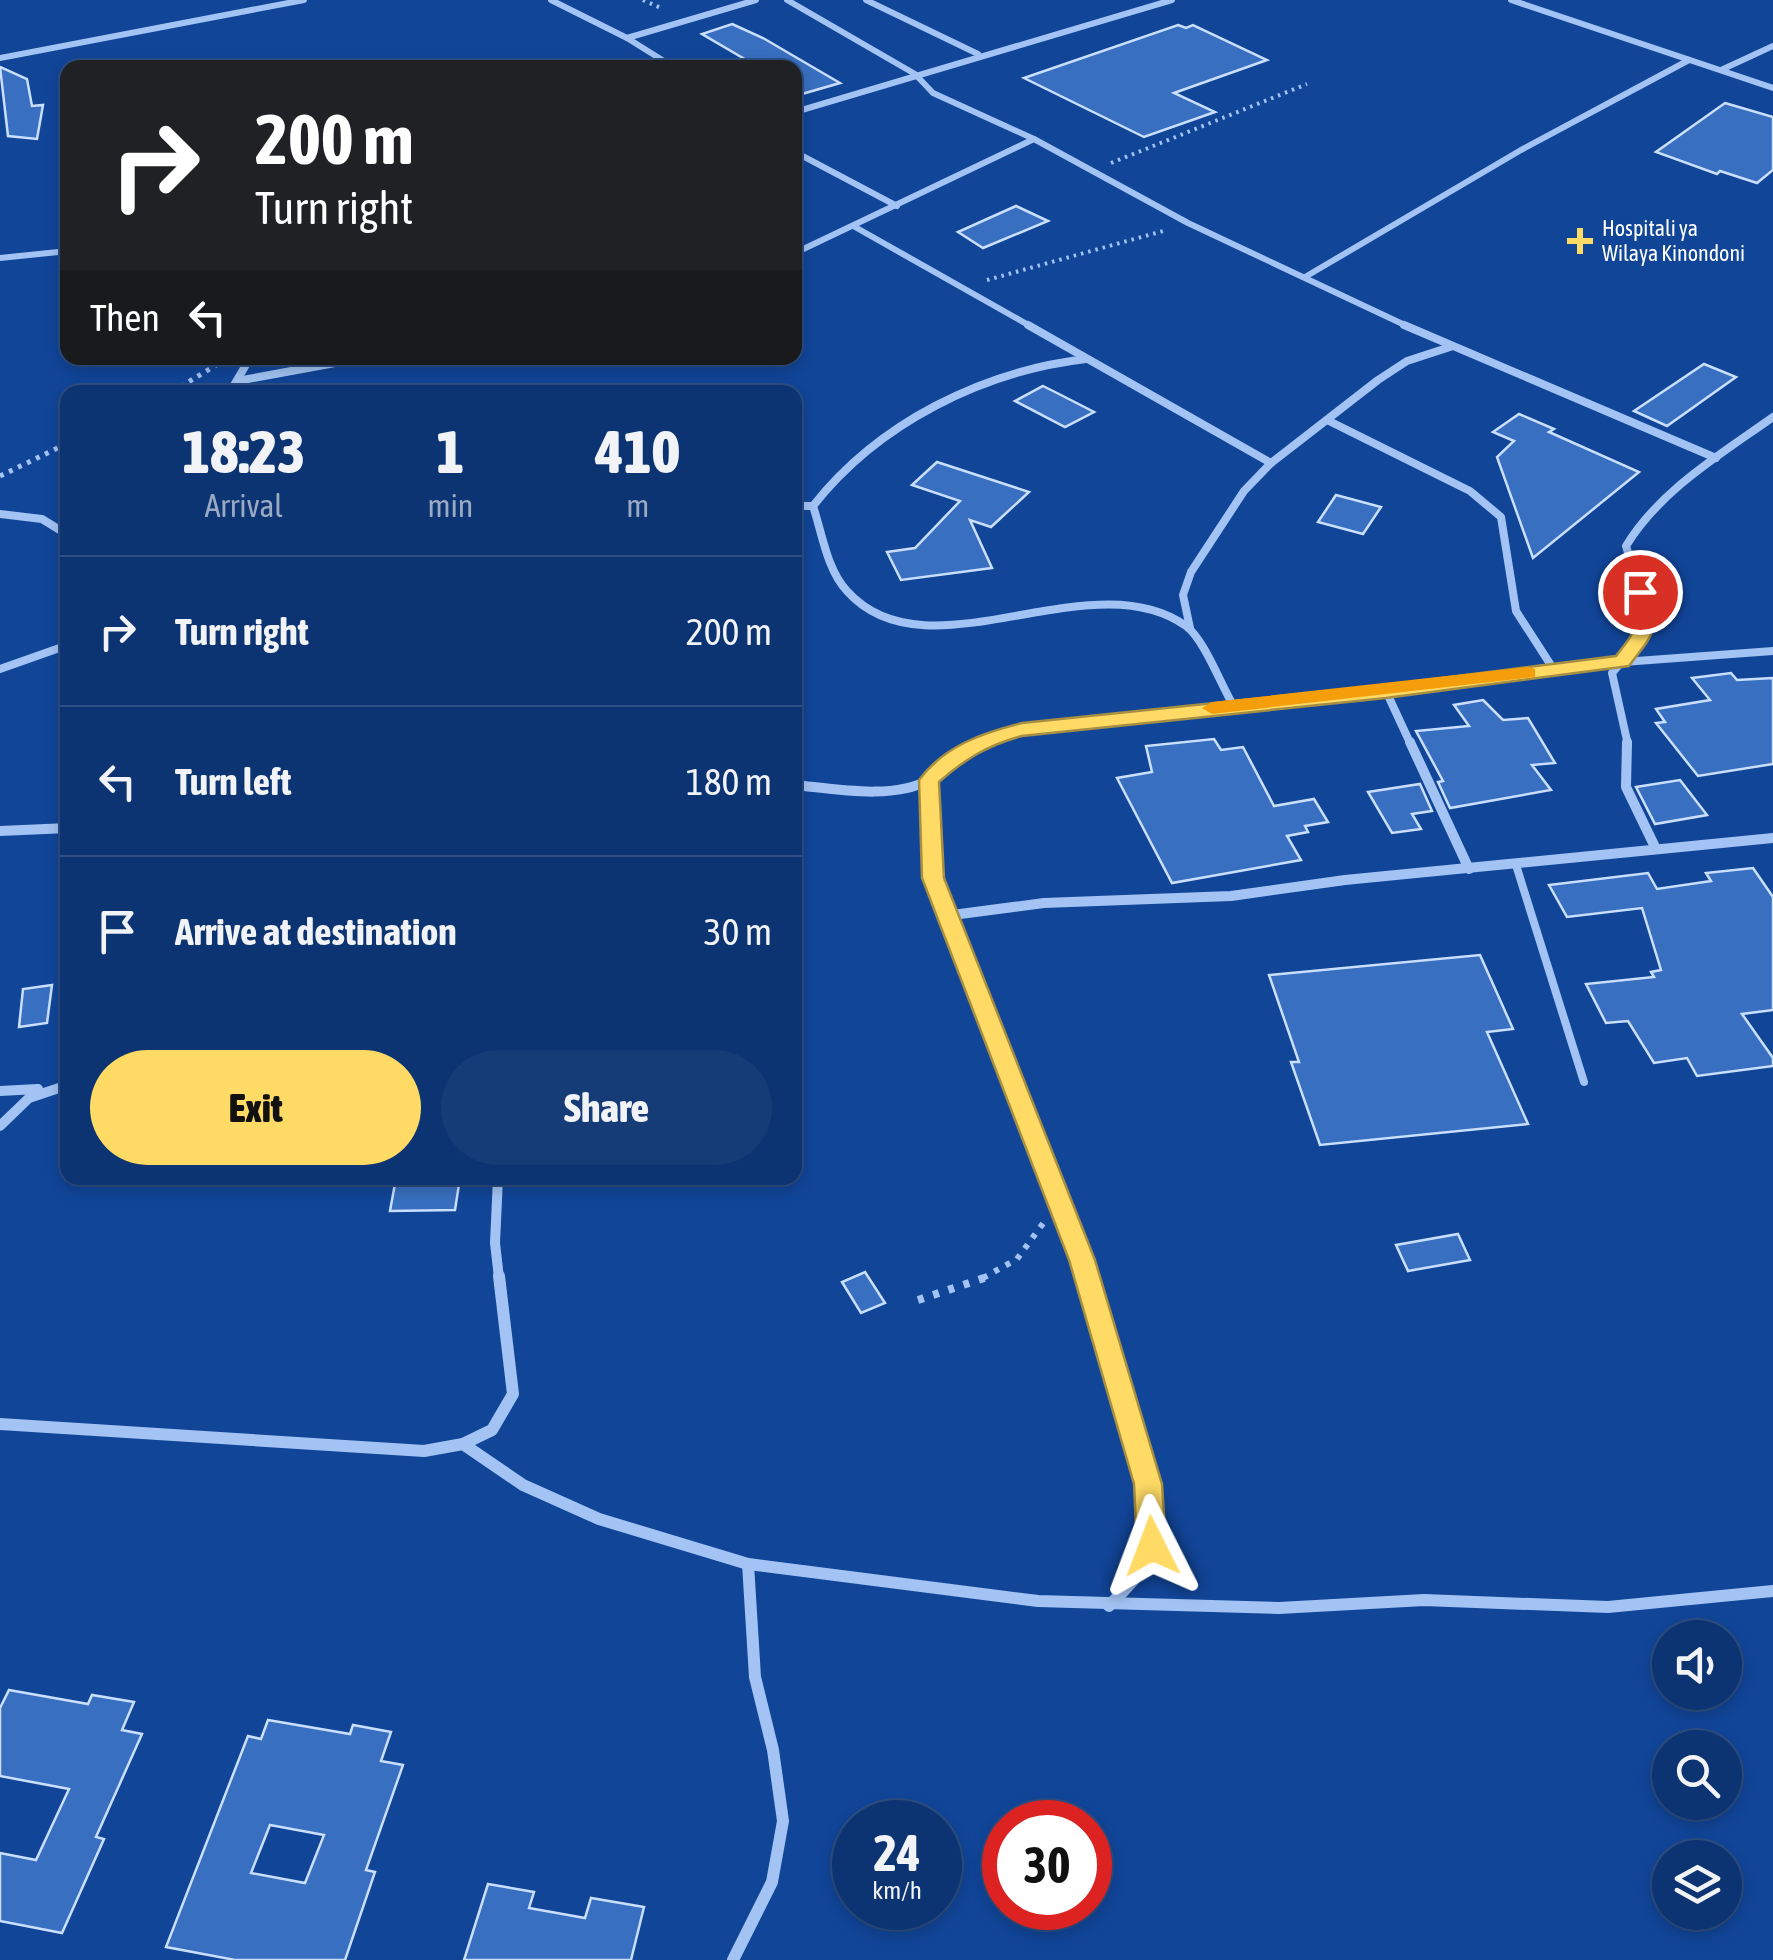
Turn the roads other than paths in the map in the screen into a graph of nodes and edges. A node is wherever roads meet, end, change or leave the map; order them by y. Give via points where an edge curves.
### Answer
1 (304, 0) edge
2 (551, 0) edge
3 (756, 0) edge
4 (787, 0) edge
5 (866, 0) edge
6 (1172, 0) edge
7 (1511, 0) edge
8 (1159, 2) edge
9 (627, 38) junction
10 (1773, 46) edge
11 (978, 54) junction
12 (0, 58) edge
13 (662, 60) edge
14 (1690, 60) junction
15 (1720, 70) junction
16 (915, 74) junction
17 (1773, 88) edge
18 (802, 110) edge
19 (1034, 139) junction
20 (802, 156) edge
21 (897, 206) junction
22 (854, 227) junction
23 (802, 250) edge
24 (60, 252) edge
25 (0, 258) edge
26 (1305, 277) junction
27 (1450, 347) junction
28 (1086, 358) junction
29 (246, 365) edge
30 (324, 365) edge
31 (236, 381) junction
32 (234, 385) edge
33 (1773, 417) edge
34 (1329, 421) junction
35 (1716, 458) junction
36 (1270, 462) junction
37 (802, 506) edge
38 (814, 506) junction
39 (0, 514) edge
40 (60, 530) edge
41 (1190, 628) junction
42 (60, 649) edge
43 (1773, 651) edge
44 (1622, 662) junction
45 (0, 669) edge
46 (1554, 670) junction
47 (1386, 692) junction
48 (1233, 705) junction
49 (929, 780) junction
50 (802, 786) edge
51 (60, 828) edge
52 (0, 831) edge
53 (1773, 838) edge
54 (1655, 847) junction
55 (1516, 866) junction
56 (1468, 869) junction
57 (945, 916) junction
58 (1584, 1082) dead end
59 (60, 1086) edge
60 (39, 1090) junction
61 (0, 1091) edge
62 (0, 1126) edge
63 (498, 1185) edge
64 (0, 1424) edge
65 (462, 1444) junction
66 (748, 1564) junction
67 (1773, 1590) edge
68 (1109, 1606) junction
69 (732, 1960) edge

1 - 12 street
2 - 9 street
3 - 9 street
4 - 16 street
5 - 11 street
6 - 8 street
7 - 14 street
8 - 11 street
9 - 13 street
10 - 15 street
11 - 16 street
14 - 15 street
14 - 26 street
15 - 17 street
16 - 18 street
16 - 19 street via 933,93
19 - 21 street
19 - 26 street via 1188,224
20 - 21 street
21 - 22 street
22 - 23 street
22 - 28 street
24 - 25 street
26 - 27 street
27 - 34 street via 1406,361
27 - 35 street
28 - 36 street
28 - 38 street via 993,378 868,452 824,488
29 - 31 street
30 - 31 street
31 - 32 street
33 - 35 street
34 - 36 street
34 - 46 street via 1470,491 1502,517 1516,611
35 - 44 street via 1634,529 1626,546 1648,616 1646,630
36 - 41 street via 1191,572 1184,594
37 - 38 street
38 - 41 street via 847,591 898,624 1095,605 1148,610
39 - 40 street via 42,520
41 - 48 street
42 - 45 street
43 - 44 street
44 - 46 street
44 - 54 street via 1612,673 1632,762 1626,788
46 - 47 street
47 - 48 street
47 - 56 street
48 - 49 street via 1022,729 956,755
49 - 50 street via 898,788
49 - 57 street via 933,878
51 - 52 street
53 - 54 street
54 - 55 street
55 - 56 street
55 - 58 lane
56 - 57 street via 1231,896 1044,904
57 - 68 street via 1082,1260 1148,1484 1152,1546 1144,1568
59 - 60 street
60 - 61 street
60 - 62 street
63 - 65 street via 495,1243 514,1394 492,1430
64 - 65 street via 424,1451
65 - 66 street via 523,1484 599,1519
66 - 68 street
66 - 69 street via 755,1677 783,1820 772,1882
67 - 68 street via 1608,1607 1424,1600 1279,1608

